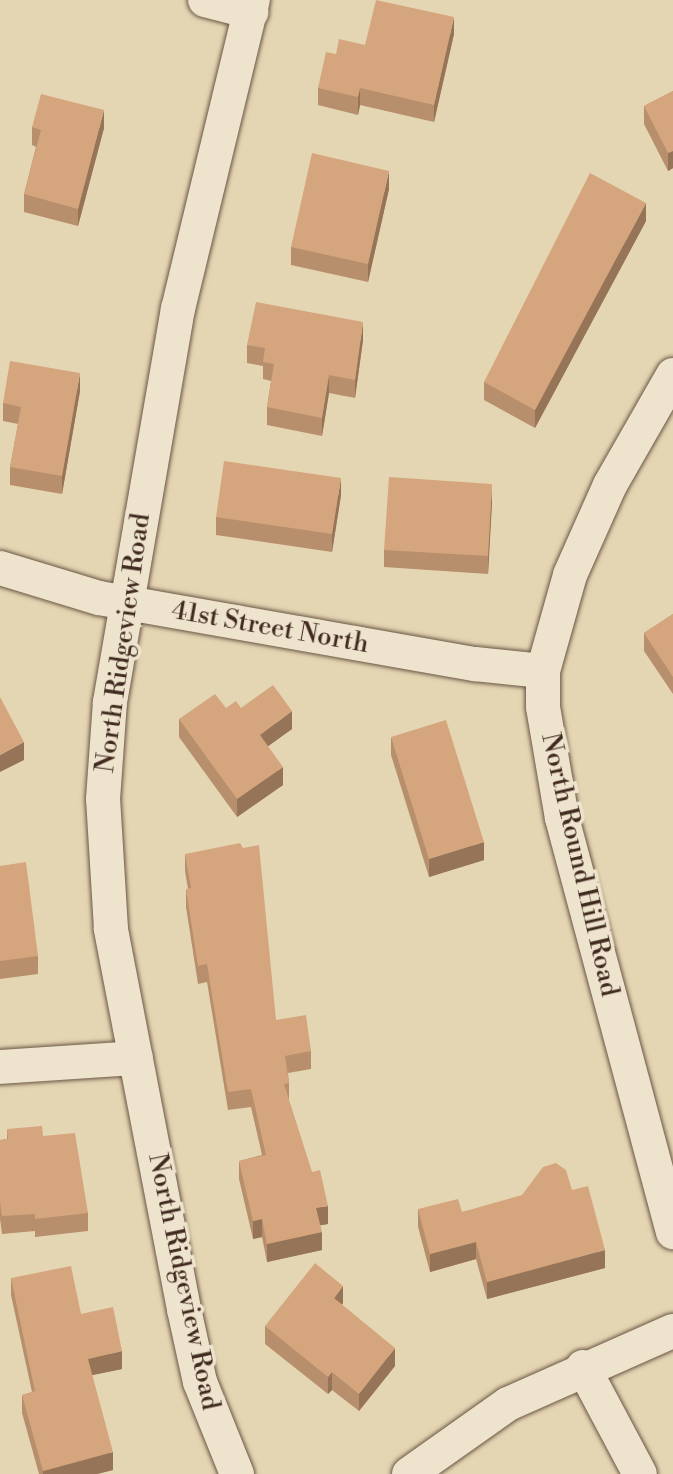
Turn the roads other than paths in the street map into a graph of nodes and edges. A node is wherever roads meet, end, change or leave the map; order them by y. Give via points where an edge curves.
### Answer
1 (205, 0) edge
2 (252, 6) edge
3 (673, 375) edge
4 (0, 568) edge
5 (127, 604) junction
6 (543, 671) junction
7 (136, 1058) junction
8 (0, 1067) edge
9 (673, 1232) edge
10 (673, 1331) edge
11 (583, 1367) junction
12 (237, 1474) edge
13 (409, 1474) edge
14 (640, 1474) edge

1 - 2 street
2 - 5 street, North Ridgeview Road via 178,309
3 - 6 street, North Round Hill Road via 595,516 559,605
4 - 5 street, 41st Street North
5 - 6 street, 41st Street North
5 - 7 street, North Ridgeview Road via 106,740 103,846 111,929
6 - 9 street, North Round Hill Road via 545,719 562,818
7 - 8 street
7 - 12 street, North Ridgeview Road via 197,1371
10 - 11 street
11 - 13 street via 476,1423
11 - 14 street

